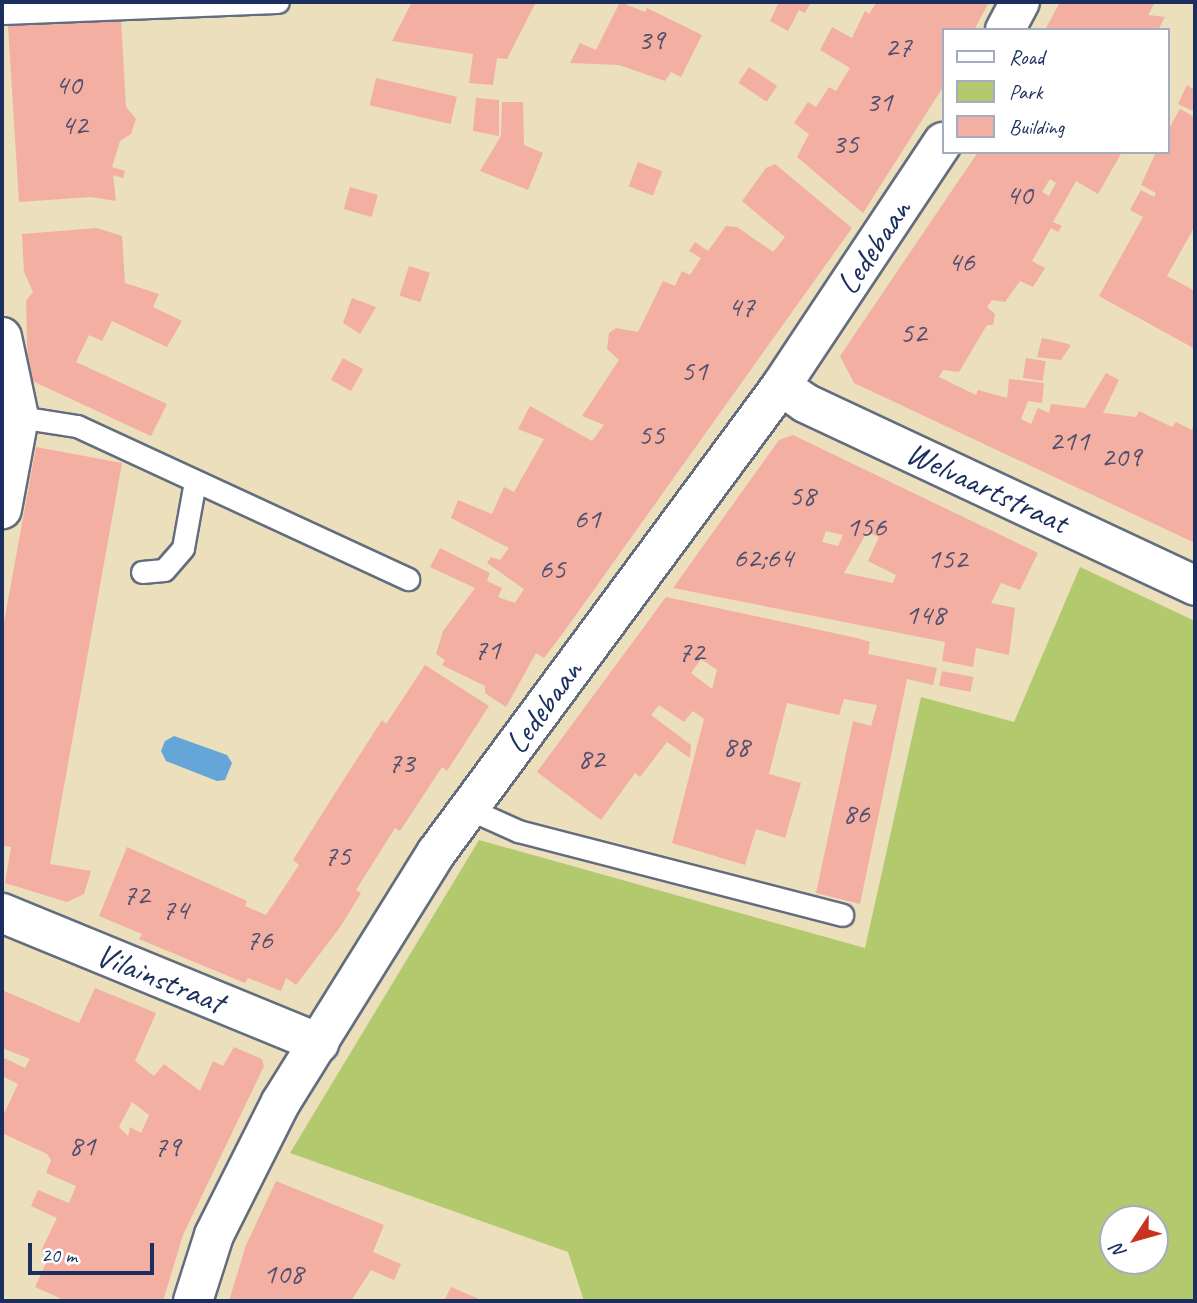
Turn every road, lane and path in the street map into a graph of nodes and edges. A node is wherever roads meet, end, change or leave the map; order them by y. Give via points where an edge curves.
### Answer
1 (278, 2) edge
2 (1020, 2) edge
3 (2, 13) edge
4 (1007, 28) edge
5 (942, 143) edge
6 (2, 337) edge
7 (780, 386) junction
8 (19, 417) junction
9 (195, 481) junction
10 (2, 509) edge
11 (142, 572) dead end
12 (408, 579) dead end
13 (1195, 586) edge
14 (469, 809) junction
15 (2, 913) edge
16 (842, 915) dead end
17 (319, 1043) junction
18 (194, 1301) edge

1 - 3 lane
2 - 4 street
5 - 7 street, Ledebaan
6 - 8 street
7 - 13 street, Welvaartstraat via 805,403
7 - 14 street, Ledebaan
8 - 9 lane via 76,426
8 - 10 street
9 - 11 lane via 183,548 164,570
9 - 12 lane
14 - 16 lane via 518,831
14 - 17 street, Ledebaan via 436,853
15 - 17 street, Vilainstraat
17 - 18 street, Ledebaan via 246,1169 214,1235

